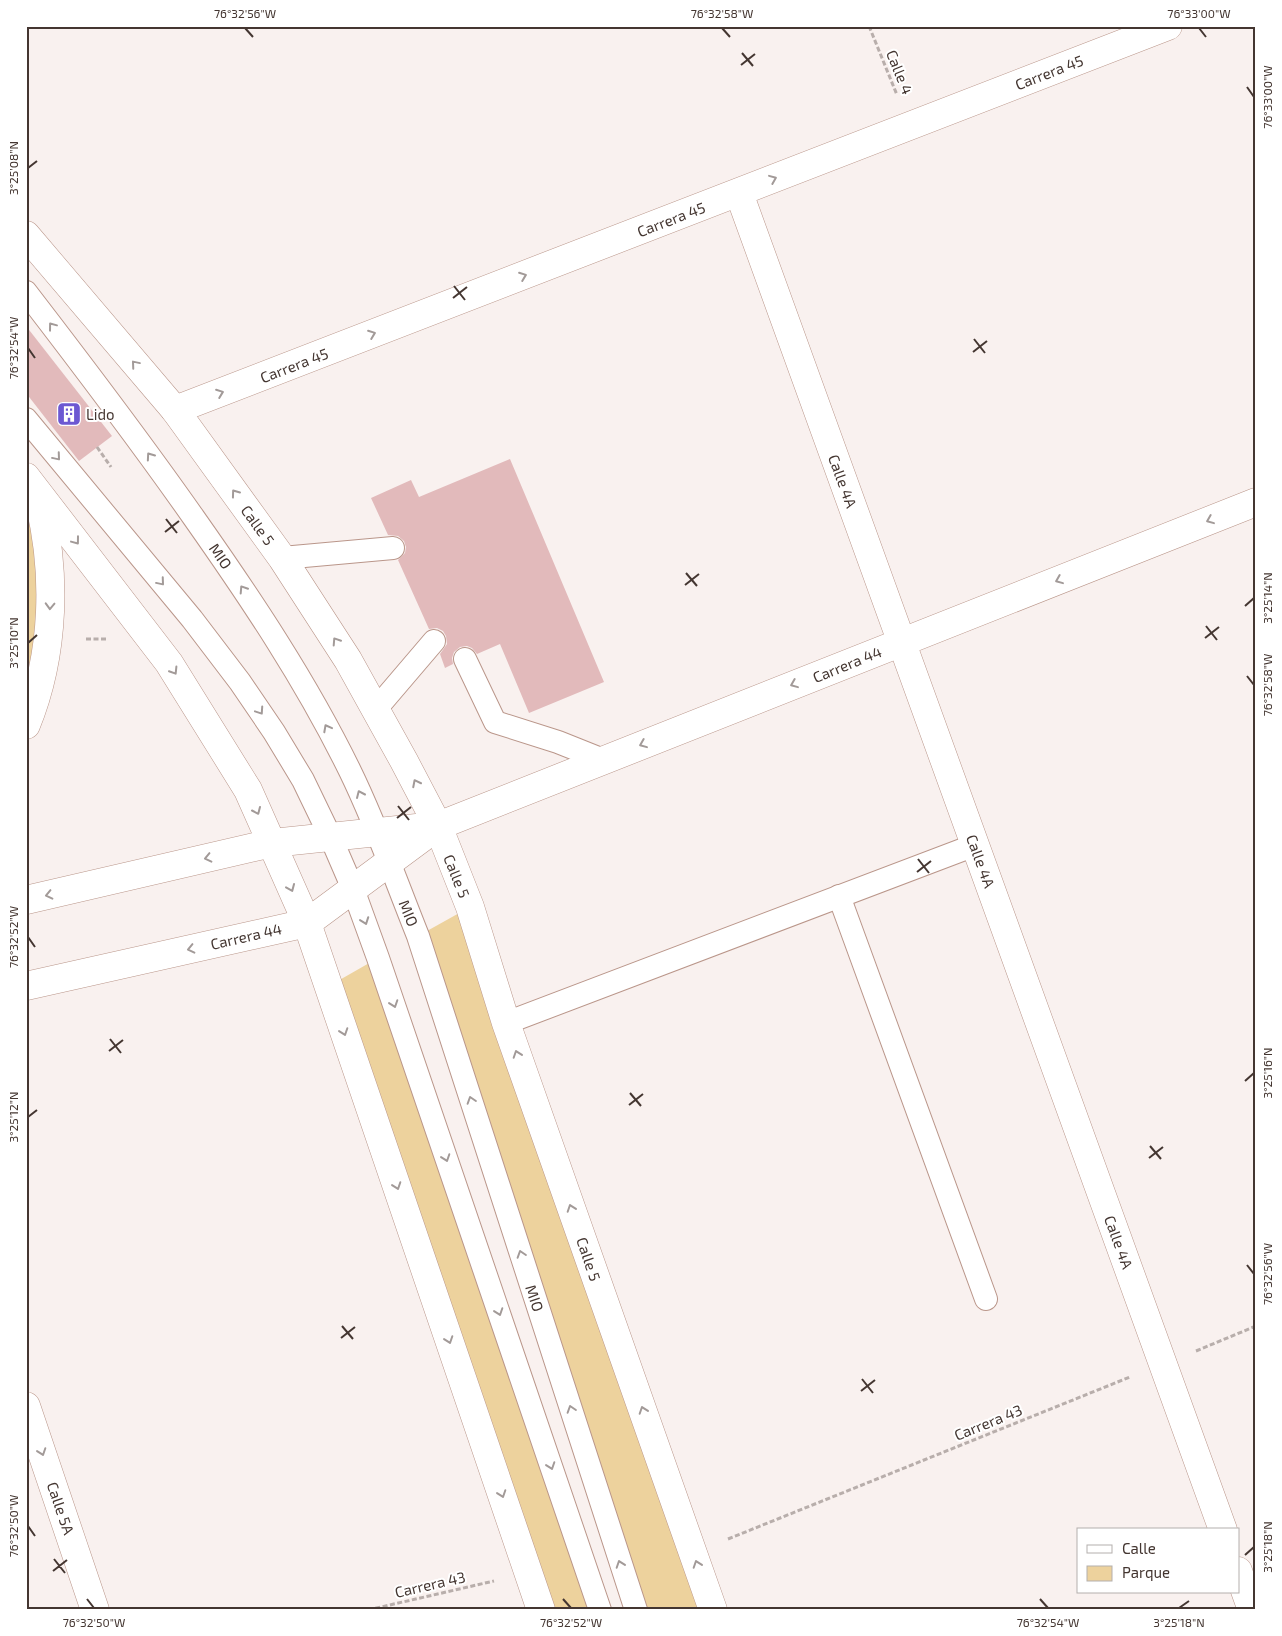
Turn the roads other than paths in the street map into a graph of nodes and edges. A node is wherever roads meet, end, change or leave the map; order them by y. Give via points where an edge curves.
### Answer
1 (1168, 26) edge
2 (739, 193) junction
3 (26, 235) edge
4 (26, 292) edge
5 (175, 410) junction
6 (26, 419) edge
7 (31, 483) edge
8 (1256, 502) edge
9 (393, 548) dead end
10 (282, 558) junction
11 (434, 641) dead end
12 (901, 642) junction
13 (465, 659) dead end
14 (376, 709) junction
15 (26, 725) edge
16 (603, 760) junction
17 (438, 826) junction
18 (377, 832) junction
19 (331, 838) junction
20 (272, 843) junction
21 (975, 845) junction
22 (389, 862) junction
23 (353, 889) junction
24 (840, 896) junction
25 (26, 900) edge
26 (307, 923) junction
27 (26, 986) edge
28 (506, 1024) junction
29 (986, 1299) dead end
30 (26, 1406) edge
31 (1222, 1528) edge
32 (1240, 1577) edge
33 (95, 1610) edge
34 (541, 1610) edge
35 (600, 1610) edge
36 (636, 1610) edge
37 (713, 1610) edge
38 (1252, 1610) edge

2 -> 1 main road, Carrera 45
5 -> 2 main road, Carrera 45
2 - 12 main road, Calle 4A
5 -> 3 main road, Calle 5
18 -> 4 lane, MIO via 350,771 279,644 240,583 126,422
10 -> 5 main road, Calle 5
6 -> 19 lane via 192,619 240,682 303,780
7 -> 15 main road via 46,531 50,604 43,667
7 -> 20 main road via 169,664 248,790
8 -> 12 main road, Carrera 44
9 - 10 lane
14 -> 10 main road, Calle 5
11 - 14 lane
12 -> 16 main road, Carrera 44
12 - 21 main road, Calle 4A
13 - 16 lane via 495,722
17 -> 14 main road, Calle 5
16 - 17 main road, Carrera 44
17 - 18 main road, Carrera 44
17 - 22 main road, Carrera 44
17 - 28 main road, Calle 5 via 480,935
18 - 19 main road, Carrera 44
18 - 22 lane, MIO
19 - 20 main road, Carrera 44
19 - 23 lane
20 -> 25 main road, Carrera 44
20 -> 26 main road
21 - 24 lane
21 - 31 main road, Calle 4A
22 - 23 main road, Carrera 44
36 -> 22 lane, MIO via 418,936
23 - 26 main road, Carrera 44
23 -> 35 lane
24 - 28 lane
24 - 29 lane
26 -> 27 main road, Carrera 44
26 -> 34 main road
37 -> 28 main road, Calle 5
30 -> 33 main road, Calle 5A
32 - 38 main road

